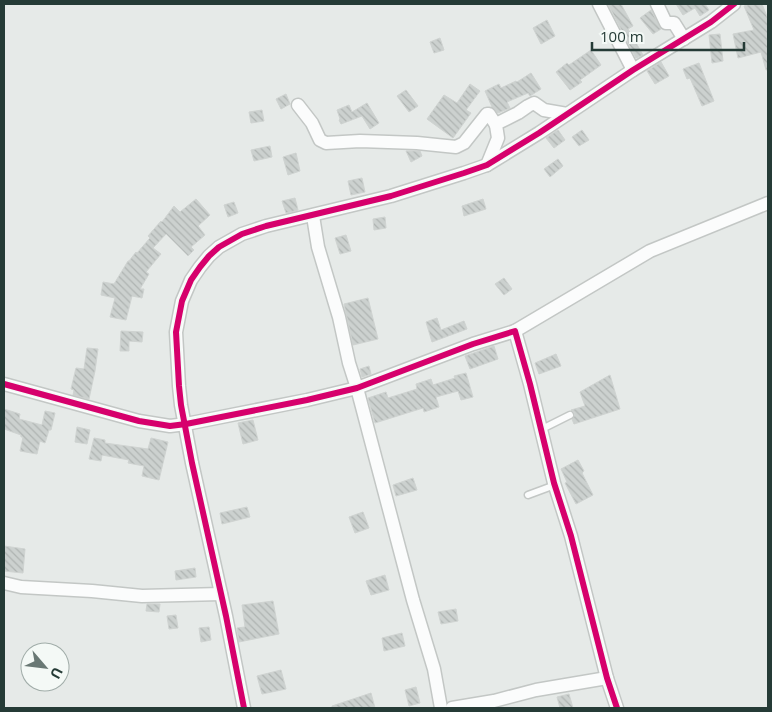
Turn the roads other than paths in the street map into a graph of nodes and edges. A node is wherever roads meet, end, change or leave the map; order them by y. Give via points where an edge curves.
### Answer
1 (599, 4) edge
2 (657, 4) edge
3 (734, 4) edge
4 (684, 39) junction
5 (633, 70) junction
6 (298, 105) dead end
7 (567, 114) junction
8 (496, 124) junction
9 (487, 165) junction
10 (768, 203) edge
11 (313, 216) junction
12 (515, 331) junction
13 (4, 384) edge
14 (357, 388) junction
15 (570, 415) dead end
16 (186, 424) junction
17 (542, 429) junction
18 (555, 485) junction
19 (528, 495) dead end
20 (4, 582) edge
21 (221, 594) junction
22 (606, 678) junction
23 (244, 708) edge
24 (441, 708) edge
25 (452, 708) edge
26 (617, 708) edge

1 - 5 street
2 - 4 street via 666,24 674,23
3 - 4 street
4 - 5 street
5 - 7 street
6 - 8 street via 320,140 326,143 360,141 456,147 464,144 487,114
7 - 8 street via 547,111 534,103
7 - 9 street
8 - 9 street via 498,138
9 - 11 street via 391,196
10 - 12 street via 650,251
11 - 14 street via 318,246
11 - 16 street via 242,234 209,256 191,280 182,301 176,332 176,361
12 - 14 street
12 - 17 street
13 - 16 street via 139,421 170,426
14 - 16 street
14 - 24 street via 434,669
15 - 17 lane
16 - 21 street
17 - 18 street
18 - 19 lane
18 - 22 street
20 - 21 street via 21,587 142,596
21 - 23 street
22 - 25 street
22 - 26 street

